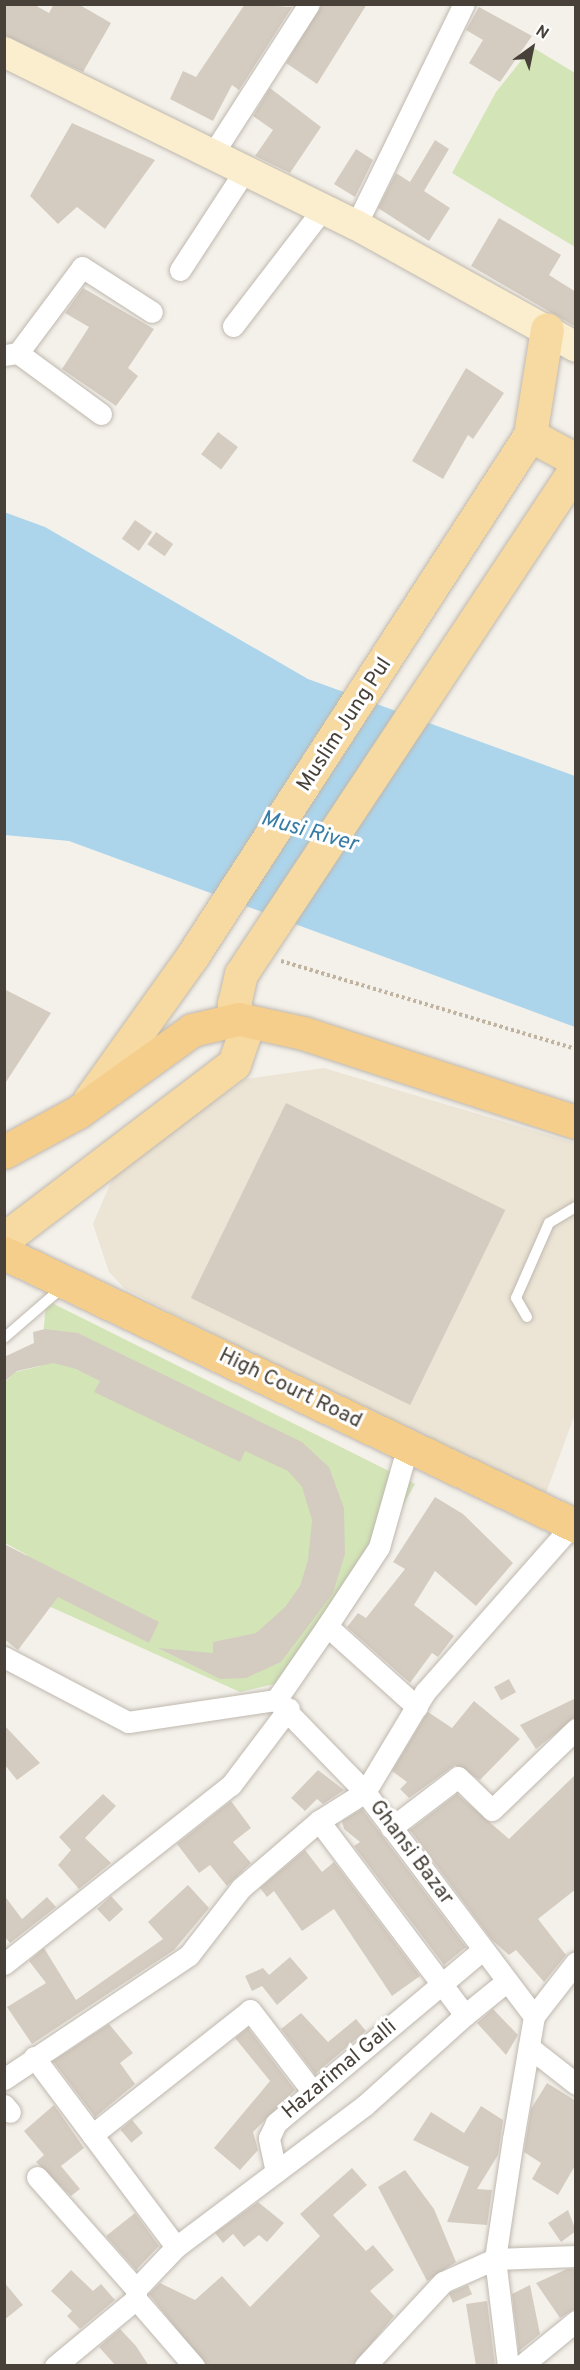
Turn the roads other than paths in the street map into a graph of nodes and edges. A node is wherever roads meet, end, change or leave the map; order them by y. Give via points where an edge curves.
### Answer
1 (309, 4) edge
2 (464, 4) edge
3 (4, 52) edge
4 (212, 155) junction
5 (244, 172) junction
6 (322, 210) junction
7 (356, 225) junction
8 (180, 270) dead end
9 (152, 312) dead end
10 (233, 327) dead end
11 (547, 329) junction
12 (576, 347) edge
13 (11, 354) edge
14 (101, 414) dead end
15 (530, 435) junction
16 (576, 460) edge
17 (576, 468) edge
18 (239, 1019) junction
19 (67, 1119) junction
20 (576, 1122) edge
21 (4, 1152) edge
22 (4, 1177) edge
23 (576, 1207) edge
24 (4, 1239) edge
25 (4, 1253) edge
26 (68, 1282) junction
27 (527, 1317) dead end
28 (4, 1338) edge
29 (408, 1445) junction
30 (574, 1525) edge
31 (327, 1626) junction
32 (10, 1669) edge
33 (282, 1704) junction
34 (417, 1707) junction
35 (576, 1729) edge
36 (365, 1792) junction
37 (319, 1821) junction
38 (391, 1828) junction
39 (483, 1949) junction
40 (576, 1962) edge
41 (4, 1964) edge
42 (442, 1981) junction
43 (507, 1981) junction
44 (465, 2015) junction
45 (534, 2016) junction
46 (529, 2047) junction
47 (34, 2056) junction
48 (4, 2079) edge
49 (576, 2084) edge
50 (313, 2092) junction
51 (92, 2135) junction
52 (276, 2172) junction
53 (37, 2177) dead end
54 (176, 2247) junction
55 (576, 2256) edge
56 (495, 2259) junction
57 (136, 2294) junction
58 (576, 2322) edge
59 (55, 2366) edge
60 (194, 2366) edge
61 (365, 2366) edge
62 (508, 2366) edge
63 (521, 2366) edge

1 - 4 street
2 - 7 street
3 - 4 main road
4 - 5 main road
5 - 6 main road
5 - 8 street
6 - 7 main road
6 - 10 street
7 - 11 main road
9 - 13 street via 82,267
11 - 12 main road
11 - 15 main road
13 - 14 street
15 - 16 main road
15 - 19 main road, Muslim Jung Pul via 477,524 193,955
17 - 18 main road via 256,969 235,989
18 - 19 highway via 192,1030
18 - 20 highway via 303,1033
18 - 24 main road via 244,1035 234,1064
19 - 21 highway
19 - 22 highway via 35,1155
23 - 27 lane via 549,1223 516,1298
25 - 26 highway, High Court Road
26 - 28 lane
26 - 29 highway, High Court Road
29 - 30 highway, High Court Road
29 - 31 street via 379,1547
30 - 34 street
31 - 33 street
31 - 34 street
32 - 33 street via 128,1722
33 - 36 street, Ghansi Bazar
33 - 41 street via 231,1785
34 - 36 street
35 - 38 street via 492,1810 458,1777
36 - 37 street
36 - 38 street, Ghansi Bazar
37 - 42 street
37 - 47 street via 241,1888 189,1955
38 - 39 street, Ghansi Bazar
39 - 42 street, Hazarimal Galli
39 - 43 street, Ghansi Bazar
40 - 45 street
42 - 44 street
42 - 50 street, Hazarimal Galli
43 - 44 street
43 - 45 street, Ghansi Bazar
44 - 52 street via 364,2106
45 - 46 street
46 - 49 street
46 - 56 street
47 - 48 street
47 - 51 street
50 - 51 street via 250,2010
50 - 52 street, Hazarimal Galli via 276,2123 269,2138
51 - 54 street
52 - 54 street
53 - 57 street
54 - 57 street
55 - 56 street
56 - 61 street via 443,2282
56 - 62 street
57 - 59 street
57 - 60 street
58 - 63 street

